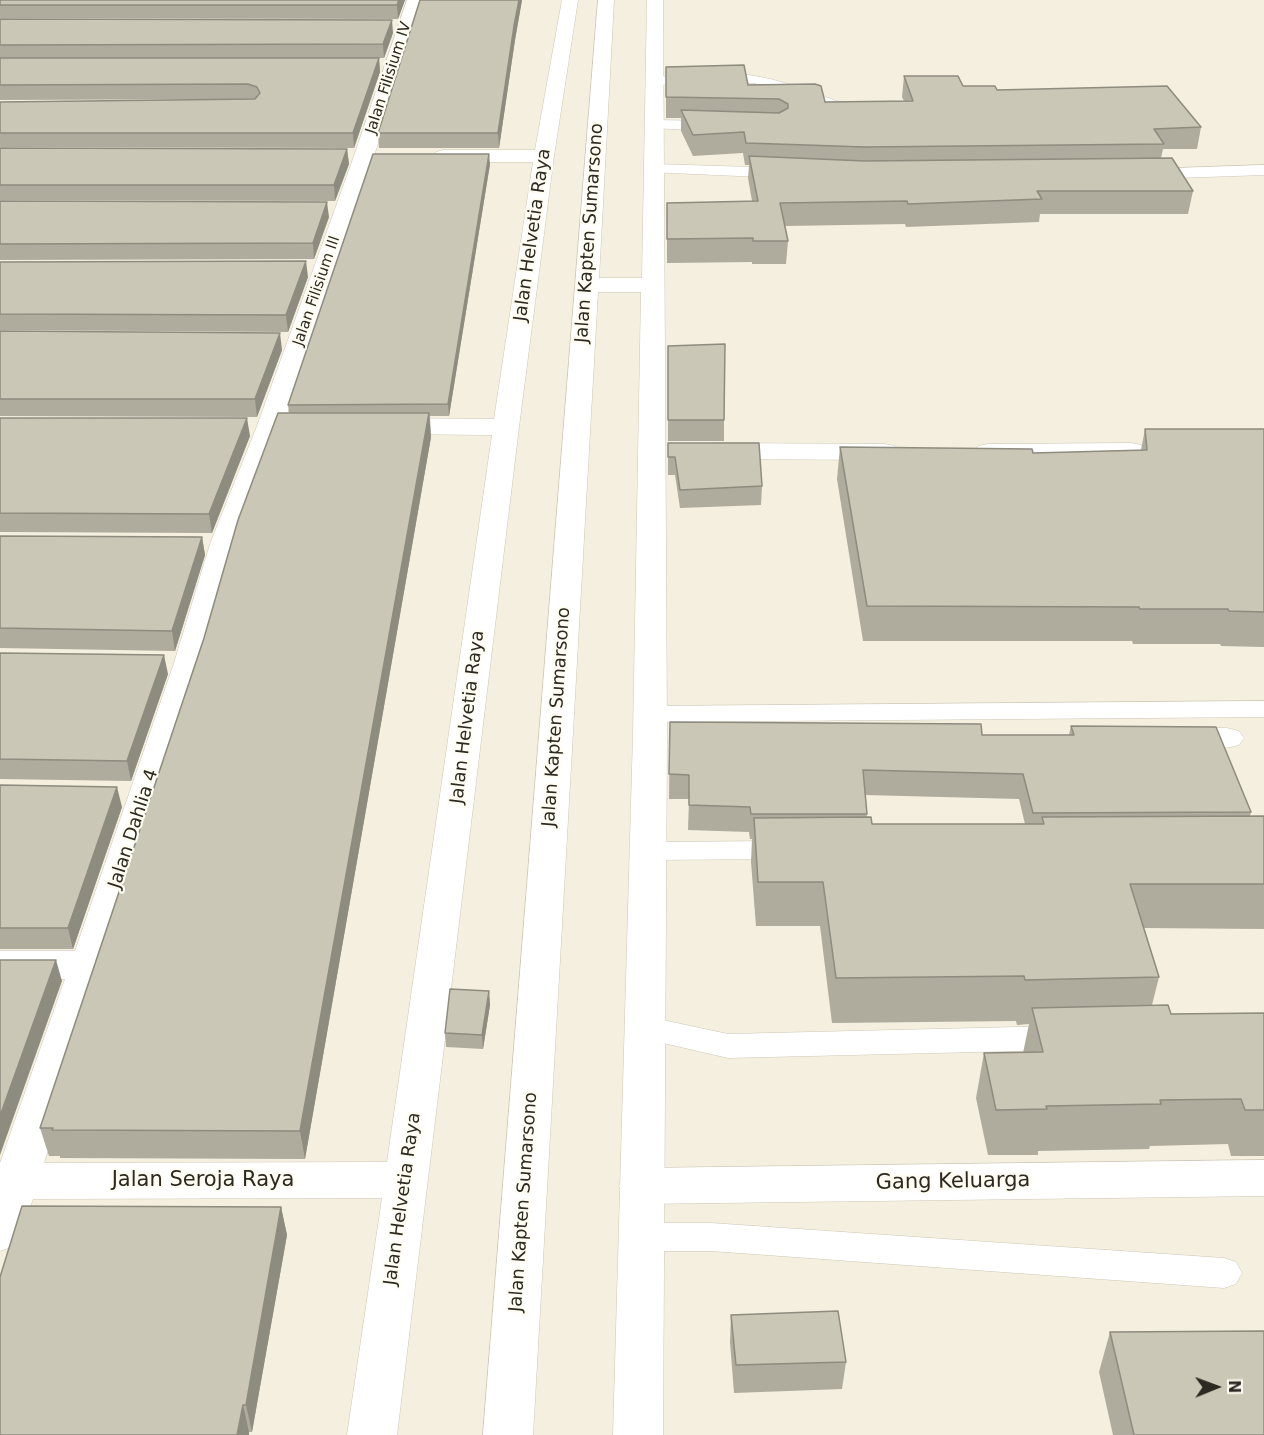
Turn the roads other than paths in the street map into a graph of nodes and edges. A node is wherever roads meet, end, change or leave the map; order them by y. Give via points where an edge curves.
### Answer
1 (415, 0) edge
2 (570, 0) edge
3 (606, 0) edge
4 (655, 0) edge
5 (371, 65) edge
6 (394, 65) junction
7 (655, 81) junction
8 (834, 105) edge
9 (655, 125) junction
10 (725, 126) edge
11 (353, 156) junction
12 (388, 156) edge
13 (424, 156) edge
14 (543, 156) junction
15 (654, 169) junction
16 (1264, 170) edge
17 (805, 174) edge
18 (1134, 174) edge
19 (322, 209) edge
20 (345, 209) junction
21 (586, 285) junction
22 (654, 285) junction
23 (270, 426) joint
24 (364, 426) edge
25 (506, 427) junction
26 (673, 451) junction
27 (1157, 451) edge
28 (907, 452) edge
29 (967, 452) edge
30 (154, 662) edge
31 (190, 663) junction
32 (1264, 709) edge
33 (649, 724) junction
34 (1227, 738) dead end
35 (818, 849) edge
36 (646, 850) junction
37 (0, 965) edge
38 (89, 965) junction
39 (644, 1028) junction
40 (1085, 1037) edge
41 (1264, 1178) edge
42 (406, 1180) junction
43 (8, 1182) edge
44 (641, 1186) junction
45 (0, 1232) edge
46 (641, 1237) junction
47 (1224, 1273) dead end
48 (372, 1435) edge
49 (508, 1435) edge
50 (638, 1435) edge

1 - 6 main road, Jalan Filisium IV via 400,26
2 - 14 main road, Jalan Helvetia Raya
3 - 21 main road, Jalan Kapten Sumarsono
4 - 7 main road
5 - 6 main road
6 - 11 main road, Jalan Filisium IV
7 - 8 lane via 752,79
7 - 9 main road
9 - 10 lane
9 - 15 main road
11 - 12 main road
11 - 20 main road, Jalan Filisium III
13 - 14 main road
14 - 25 main road, Jalan Helvetia Raya
15 - 17 lane
15 - 22 main road
16 - 18 lane
19 - 20 main road
20 - 23 main road, Jalan Filisium III via 313,268 287,341
21 - 22 main road
21 - 49 main road, Jalan Kapten Sumarsono
22 - 26 main road
23 - 31 main road, Jalan Dahlia 4 via 214,544
24 - 25 main road
25 - 42 main road, Jalan Helvetia Raya
26 - 28 main road
26 - 33 main road
27 - 29 main road
30 - 31 main road
31 - 38 main road, Jalan Dahlia 4 via 128,794
32 - 33 lane
33 - 34 main road
33 - 36 main road
35 - 36 lane
36 - 39 main road
37 - 38 main road
38 - 43 main road, Jalan Dahlia 4
39 - 40 lane via 728,1046
39 - 44 main road
41 - 44 main road, Gang Keluarga
42 - 43 main road, Jalan Seroja Raya
42 - 48 main road, Jalan Helvetia Raya
43 - 45 main road, Jalan Dahlia 4
44 - 46 main road
46 - 47 lane via 711,1237
46 - 50 main road

